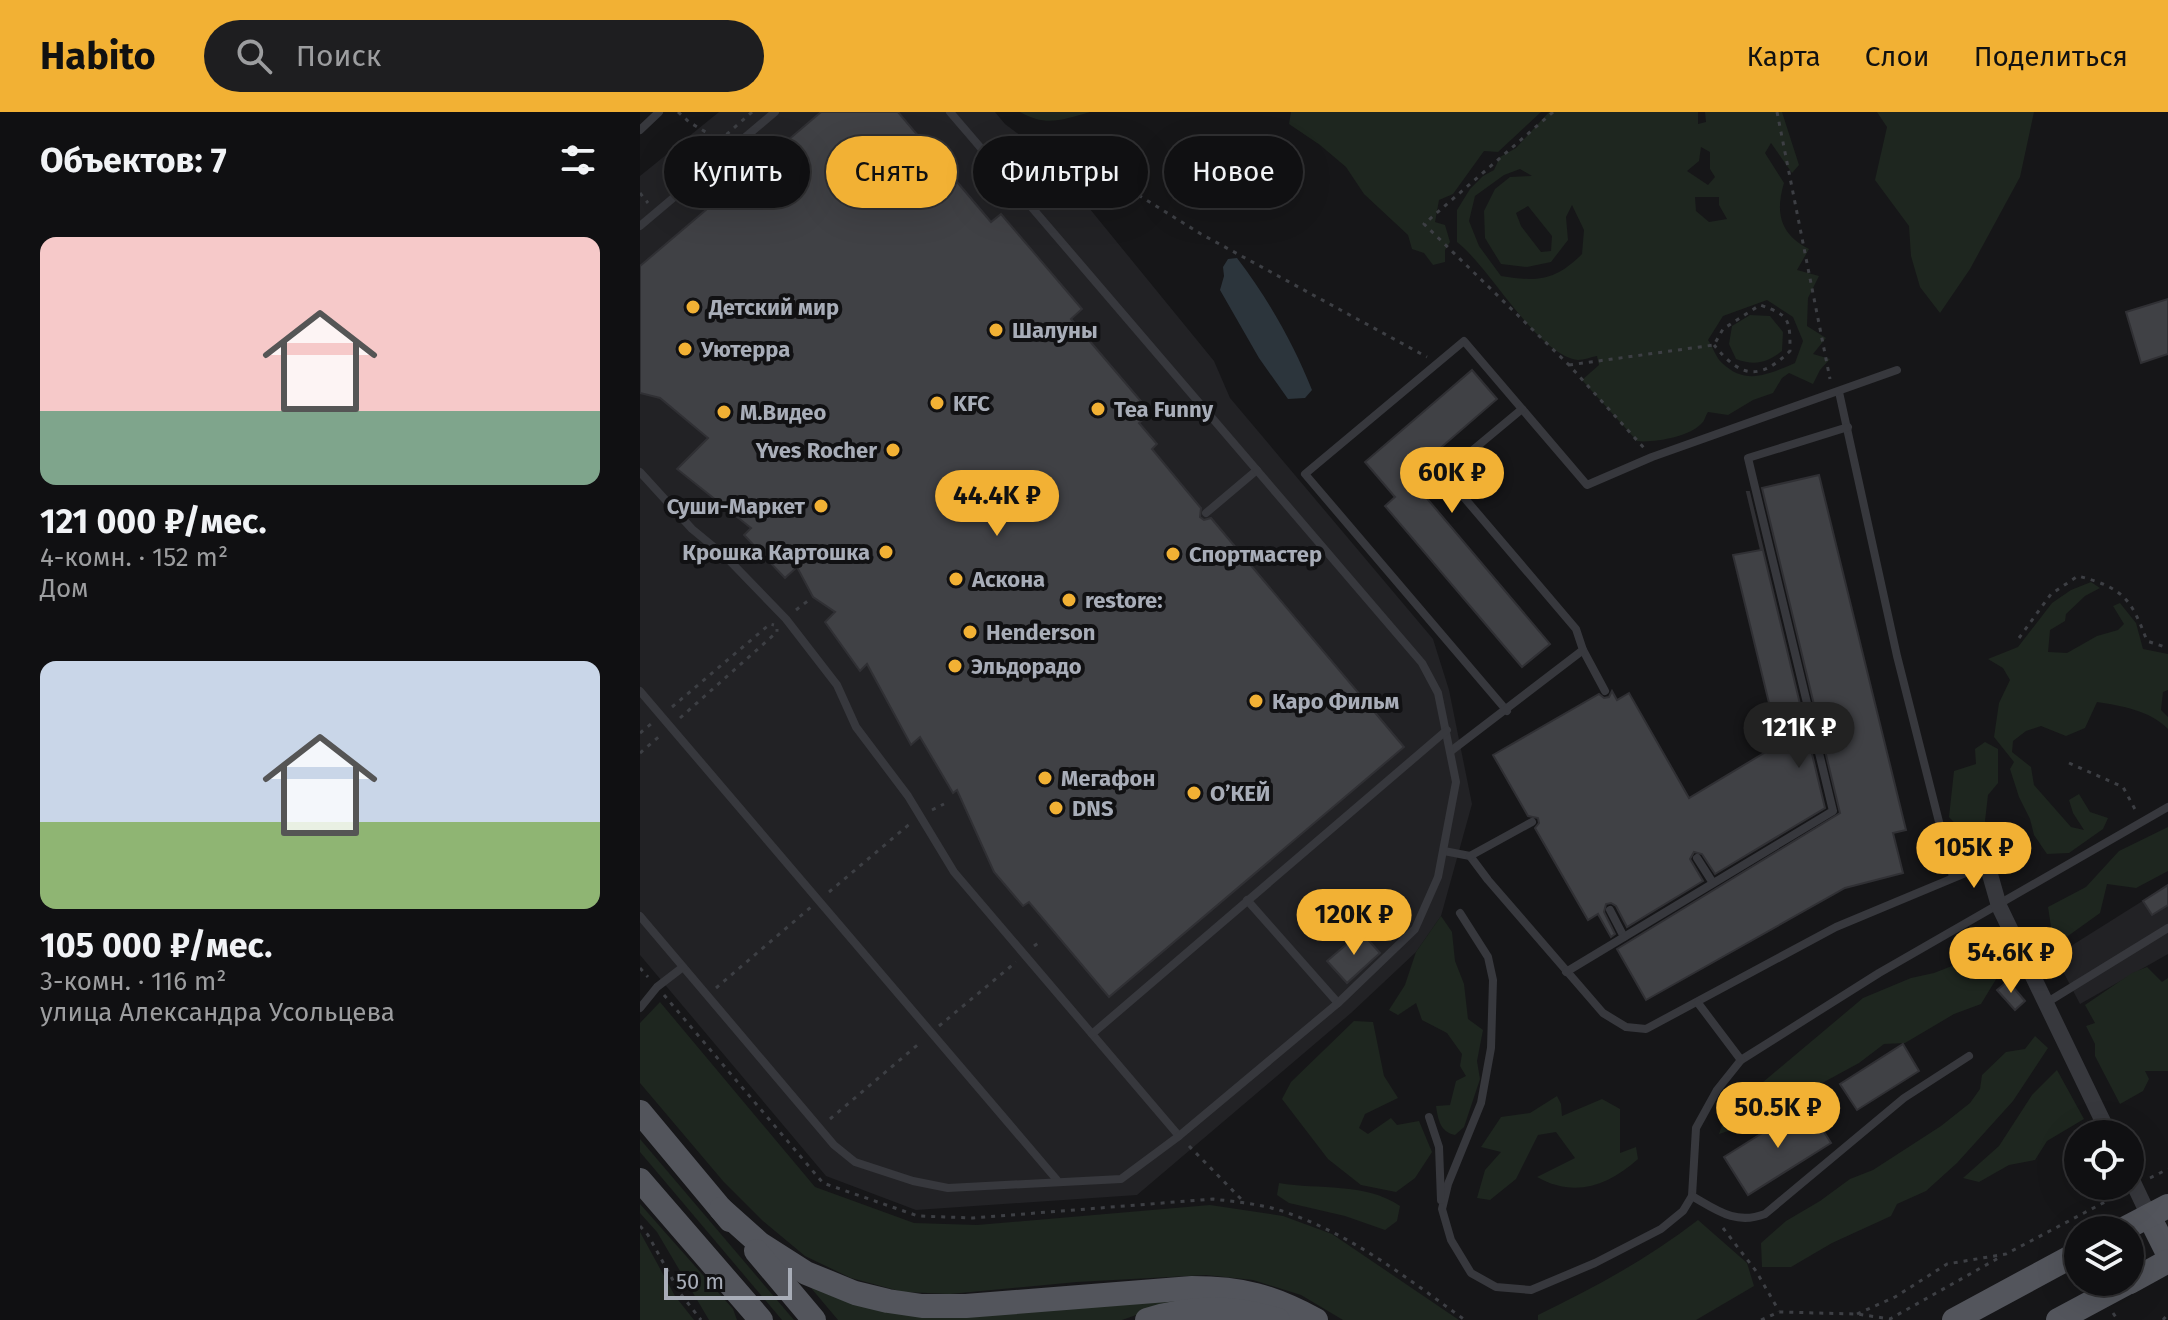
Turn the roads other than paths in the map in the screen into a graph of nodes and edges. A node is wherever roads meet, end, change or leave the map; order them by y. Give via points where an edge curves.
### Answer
1 (659, 112) edge
2 (775, 112) edge
3 (950, 112) edge
4 (640, 130) edge
5 (640, 226) edge
6 (1897, 370) dead end
7 (1836, 393) junction
8 (1522, 409) junction
9 (1848, 427) junction
10 (1257, 470) junction
11 (640, 472) edge
12 (1206, 513) dead end
13 (1583, 650) junction
14 (640, 691) edge
15 (1605, 691) dead end
16 (1507, 711) junction
17 (1447, 730) junction
18 (1451, 751) junction
19 (2168, 807) edge
20 (1532, 822) dead end
21 (1444, 851) junction
22 (1470, 856) junction
23 (1697, 858) dead end
24 (1987, 864) joint
25 (1953, 877) junction
26 (1713, 883) junction
27 (1247, 900) junction
28 (1999, 906) junction
29 (1610, 910) dead end
30 (1460, 913) dead end
31 (640, 916) edge
32 (2168, 928) edge
33 (1624, 937) junction
34 (683, 967) junction
35 (1566, 972) junction
36 (1338, 1003) junction
37 (1698, 1003) junction
38 (2045, 1003) junction
39 (640, 1008) edge
40 (1092, 1034) junction
41 (1969, 1056) dead end
42 (1741, 1060) junction
43 (640, 1112) edge
44 (1429, 1117) dead end
45 (2102, 1120) edge
46 (1179, 1136) junction
47 (640, 1180) edge
48 (1057, 1180) junction
49 (2144, 1195) edge
50 (1692, 1196) junction
51 (721, 1209) junction
52 (1442, 1209) junction
53 (2158, 1211) edge
54 (2168, 1254) edge
55 (2064, 1261) edge
56 (2168, 1261) edge
57 (2144, 1274) edge
58 (724, 1278) junction
59 (2103, 1296) edge
60 (745, 1320) edge
61 (761, 1320) edge
62 (814, 1320) edge
63 (1147, 1320) edge
64 (1278, 1320) edge
65 (1316, 1320) edge
66 (1954, 1320) edge
67 (2058, 1320) edge

1 - 4 lane
2 - 5 lane
3 - 10 lane
6 - 7 lane
7 - 8 lane via 1587,485
7 - 9 lane
8 - 13 lane via 1444,474 1576,629
8 - 16 lane via 1464,341 1305,474
9 - 25 lane via 1897,656
9 - 26 lane via 1748,458 1833,811
10 - 12 lane
10 - 17 lane via 1422,663 1438,693
11 - 40 lane via 786,619 837,685 856,727 908,796 954,872
13 - 15 lane
13 - 16 lane
14 - 48 lane
16 - 18 lane
17 - 18 lane
17 - 27 lane
18 - 21 lane via 1456,782
19 - 28 lane
20 - 22 lane
21 - 22 lane
21 - 36 lane via 1415,929
22 - 35 lane
23 - 26 lane
24 - 25 lane
24 - 28 street
25 - 37 lane via 1836,927
26 - 33 lane
27 - 36 lane
27 - 40 lane
28 - 38 street
28 - 42 lane
29 - 33 lane
30 - 52 lane via 1488,957 1493,980 1491,1048 1481,1103
31 - 34 lane
32 - 38 lane
33 - 35 lane
34 - 39 lane
34 - 48 lane via 834,1145 855,1162 948,1188
35 - 37 lane via 1603,1013 1626,1027 1646,1029
36 - 46 lane
37 - 42 lane
38 - 45 street
40 - 46 lane
41 - 50 lane via 1904,1098 1765,1214 1749,1220
42 - 50 lane via 1696,1128
43 - 51 main road
44 - 52 lane via 1439,1147
46 - 48 lane via 1121,1179
47 - 58 main road
49 - 53 street
50 - 52 lane via 1661,1229 1531,1290 1496,1287 1471,1273 1451,1240
51 - 62 main road
51 - 65 main road via 759,1243 806,1273 888,1301 944,1307 1231,1288 1274,1299
53 - 54 main road
55 - 66 main road
56 - 57 main road
58 - 60 main road
58 - 61 main road
59 - 67 main road
63 - 64 main road via 1200,1309

